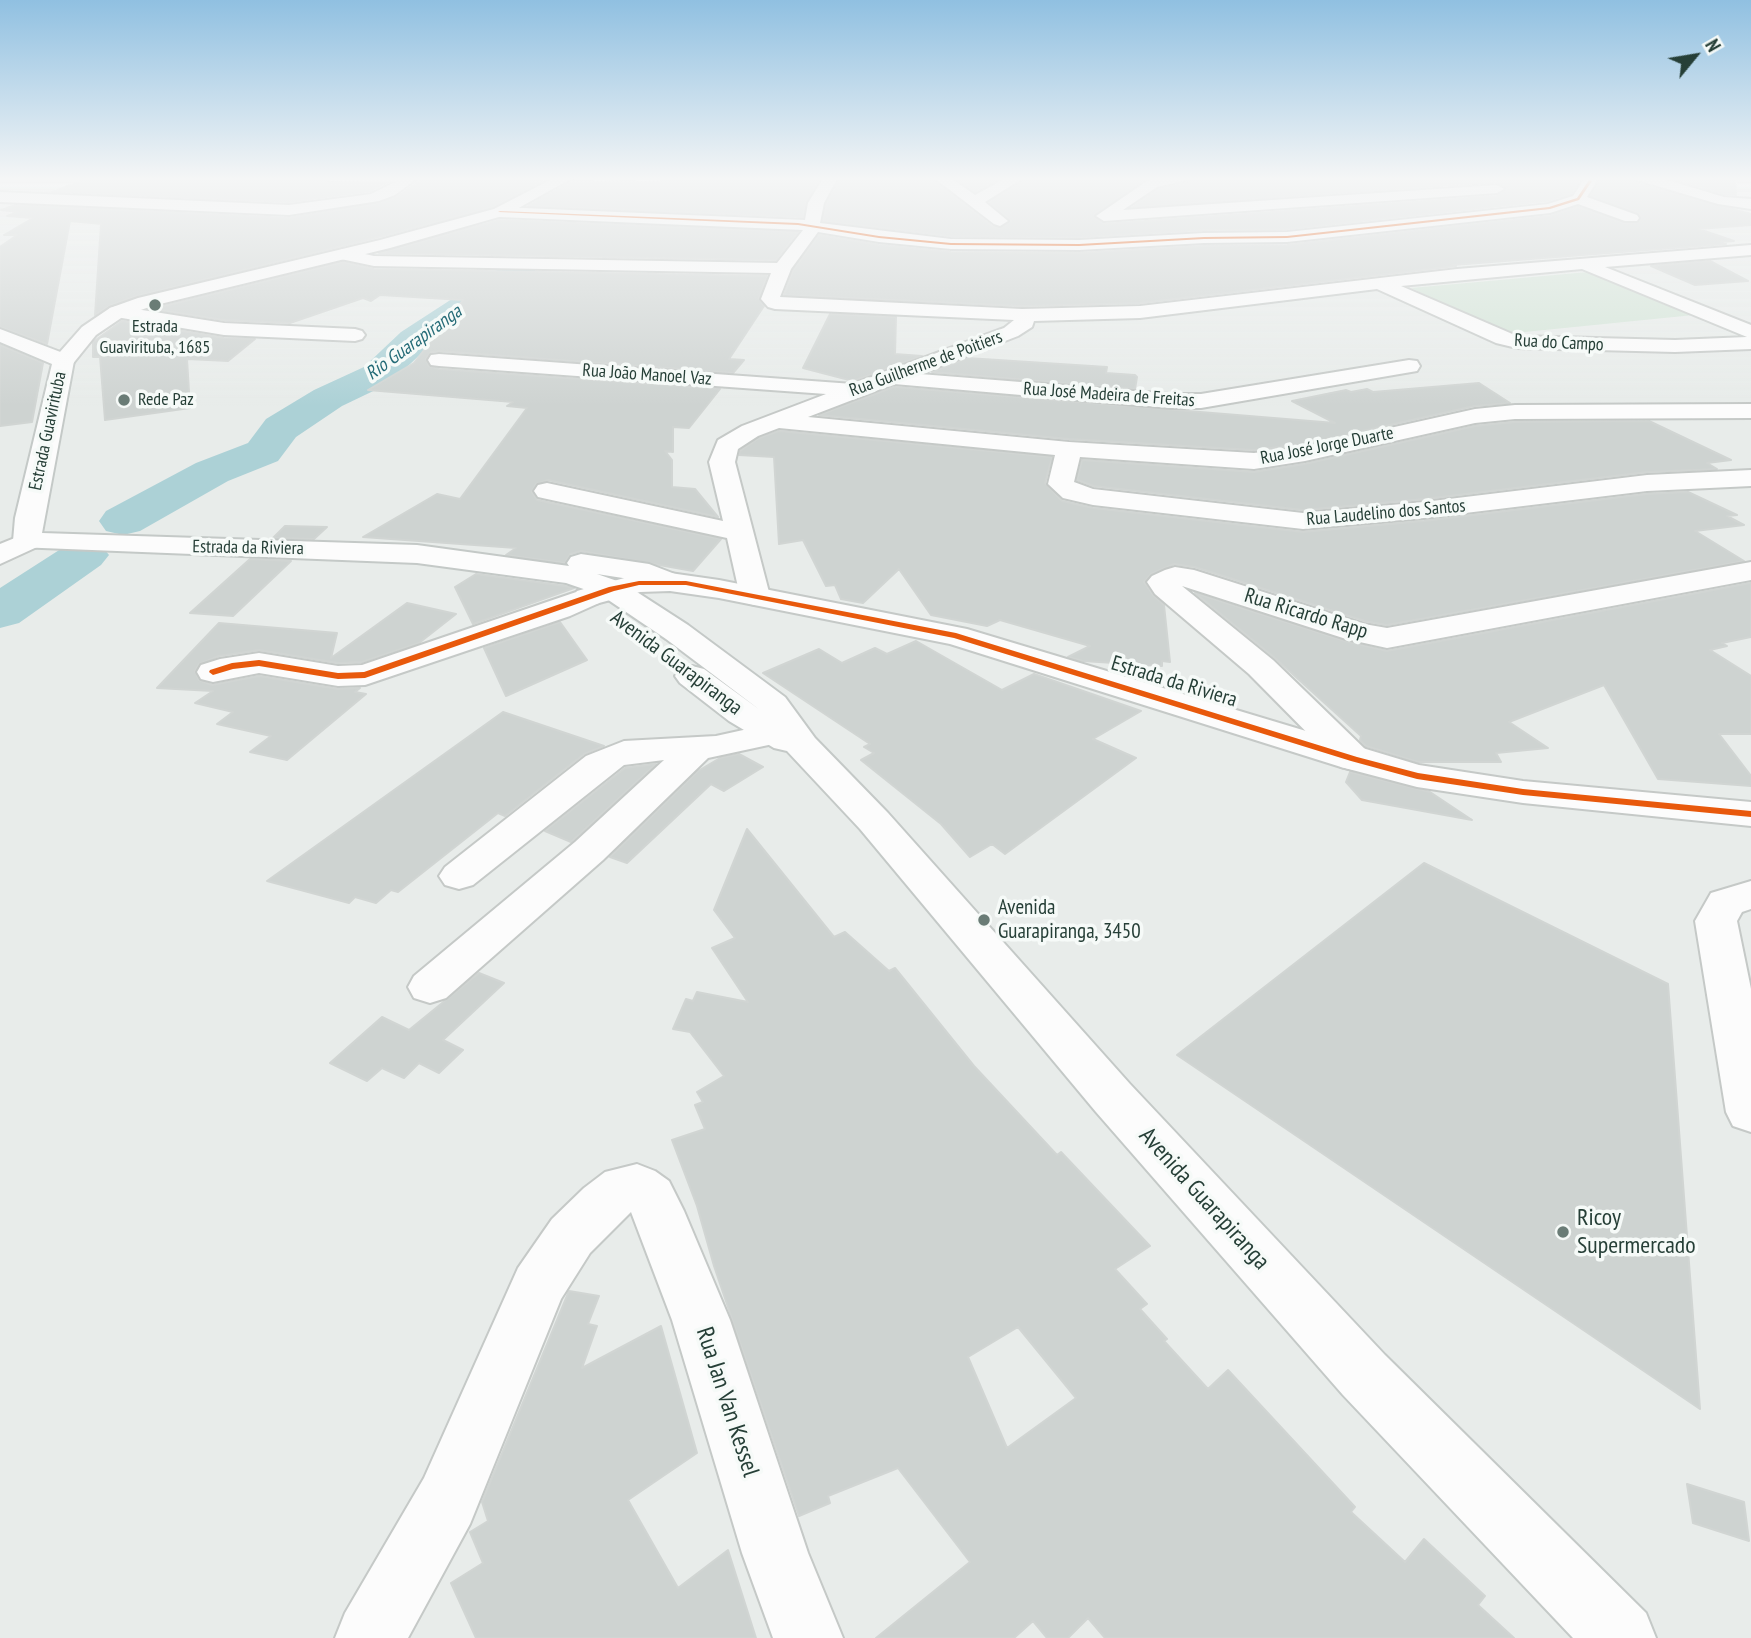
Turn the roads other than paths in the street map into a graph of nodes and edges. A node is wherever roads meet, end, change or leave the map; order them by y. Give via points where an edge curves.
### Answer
1 (792, 253) edge
2 (1557, 253) edge
3 (1707, 253) edge
4 (1714, 253) edge
5 (342, 254) joint
6 (1572, 263) junction
7 (782, 268) junction
8 (1751, 269) edge
9 (1379, 283) junction
10 (117, 312) junction
11 (1022, 315) junction
12 (1751, 332) edge
13 (0, 335) edge
14 (355, 335) dead end
15 (1751, 343) edge
16 (439, 360) dead end
17 (63, 361) junction
18 (1409, 366) dead end
19 (890, 377) junction
20 (854, 390) junction
21 (1751, 411) edge
22 (776, 421) junction
23 (1069, 449) junction
24 (1751, 478) edge
25 (547, 491) dead end
26 (740, 533) junction
27 (27, 541) junction
28 (0, 555) edge
29 (499, 564) junction
30 (1751, 571) edge
31 (670, 582) junction
32 (719, 589) junction
33 (755, 596) junction
34 (597, 600) junction
35 (213, 672) dead end
36 (789, 740) junction
37 (697, 749) junction
38 (1354, 759) junction
39 (1751, 814) edge
40 (459, 876) dead end
41 (1751, 895) edge
42 (430, 987) dead end
43 (1751, 1112) edge
44 (370, 1638) edge
45 (808, 1638) edge
46 (1621, 1638) edge

1 - 7 street, Rua Guilherme de Poitiers
2 - 6 street
3 - 6 street
4 - 8 street
5 - 7 street via 374,261
5 - 10 street, Estrada Guavirituba via 175,293
6 - 9 street
6 - 12 street via 1621,278
7 - 11 street, Rua Guilherme de Poitiers via 770,299 782,305
9 - 11 street via 1164,310
9 - 15 street, Rua do Campo via 1517,342
10 - 14 street via 224,329
10 - 17 street, Estrada Guavirituba via 89,331
11 - 19 street, Rua Guilherme de Poitiers via 1025,323 1011,332
13 - 17 street
16 - 20 street, Rua João Manoel Vaz
17 - 27 street, Estrada Guavirituba
18 - 19 street, Rua José Madeira de Freitas via 1201,401
19 - 20 street, Rua Guilherme de Poitiers
20 - 22 street, Rua Guilherme de Poitiers
21 - 23 street, Rua José Jorge Duarte via 1475,416 1254,461
22 - 23 street, Rua José Jorge Duarte
22 - 26 street, Rua Guilherme de Poitiers via 727,446 722,462
23 - 24 street, Rua Laudelino dos Santos via 1061,484 1072,492 1303,521 1647,483
25 - 26 street
26 - 33 street, Rua Guilherme de Poitiers
27 - 28 street, Estrada da Riviera
27 - 29 street, Estrada da Riviera via 340,550
29 - 31 street via 596,564 649,573
29 - 34 street, Avenida Guarapiranga
30 - 38 street, Rua Ricardo Rapp via 1387,638 1194,579 1175,576 1162,582 1261,667
31 - 32 street, Estrada da Riviera
31 - 34 street, Estrada da Riviera via 639,583
32 - 33 street, Estrada da Riviera
32 - 34 street, Estrada da Riviera
33 - 38 street, Estrada da Riviera via 956,636
34 - 35 street via 365,675 338,676 259,663
34 - 36 street, Avenida Guarapiranga via 741,714
36 - 37 street
36 - 46 street, Avenida Guarapiranga via 874,821 1113,1098 1364,1376
37 - 40 street via 647,750 611,757
37 - 42 street via 589,851
38 - 39 street, Estrada da Riviera via 1417,776 1523,792
41 - 43 street via 1726,903 1716,922
44 - 45 street, Rua Jan Van Kessel via 447,1501 538,1286 571,1236 624,1187 638,1186 650,1197 666,1230 701,1320 775,1553

